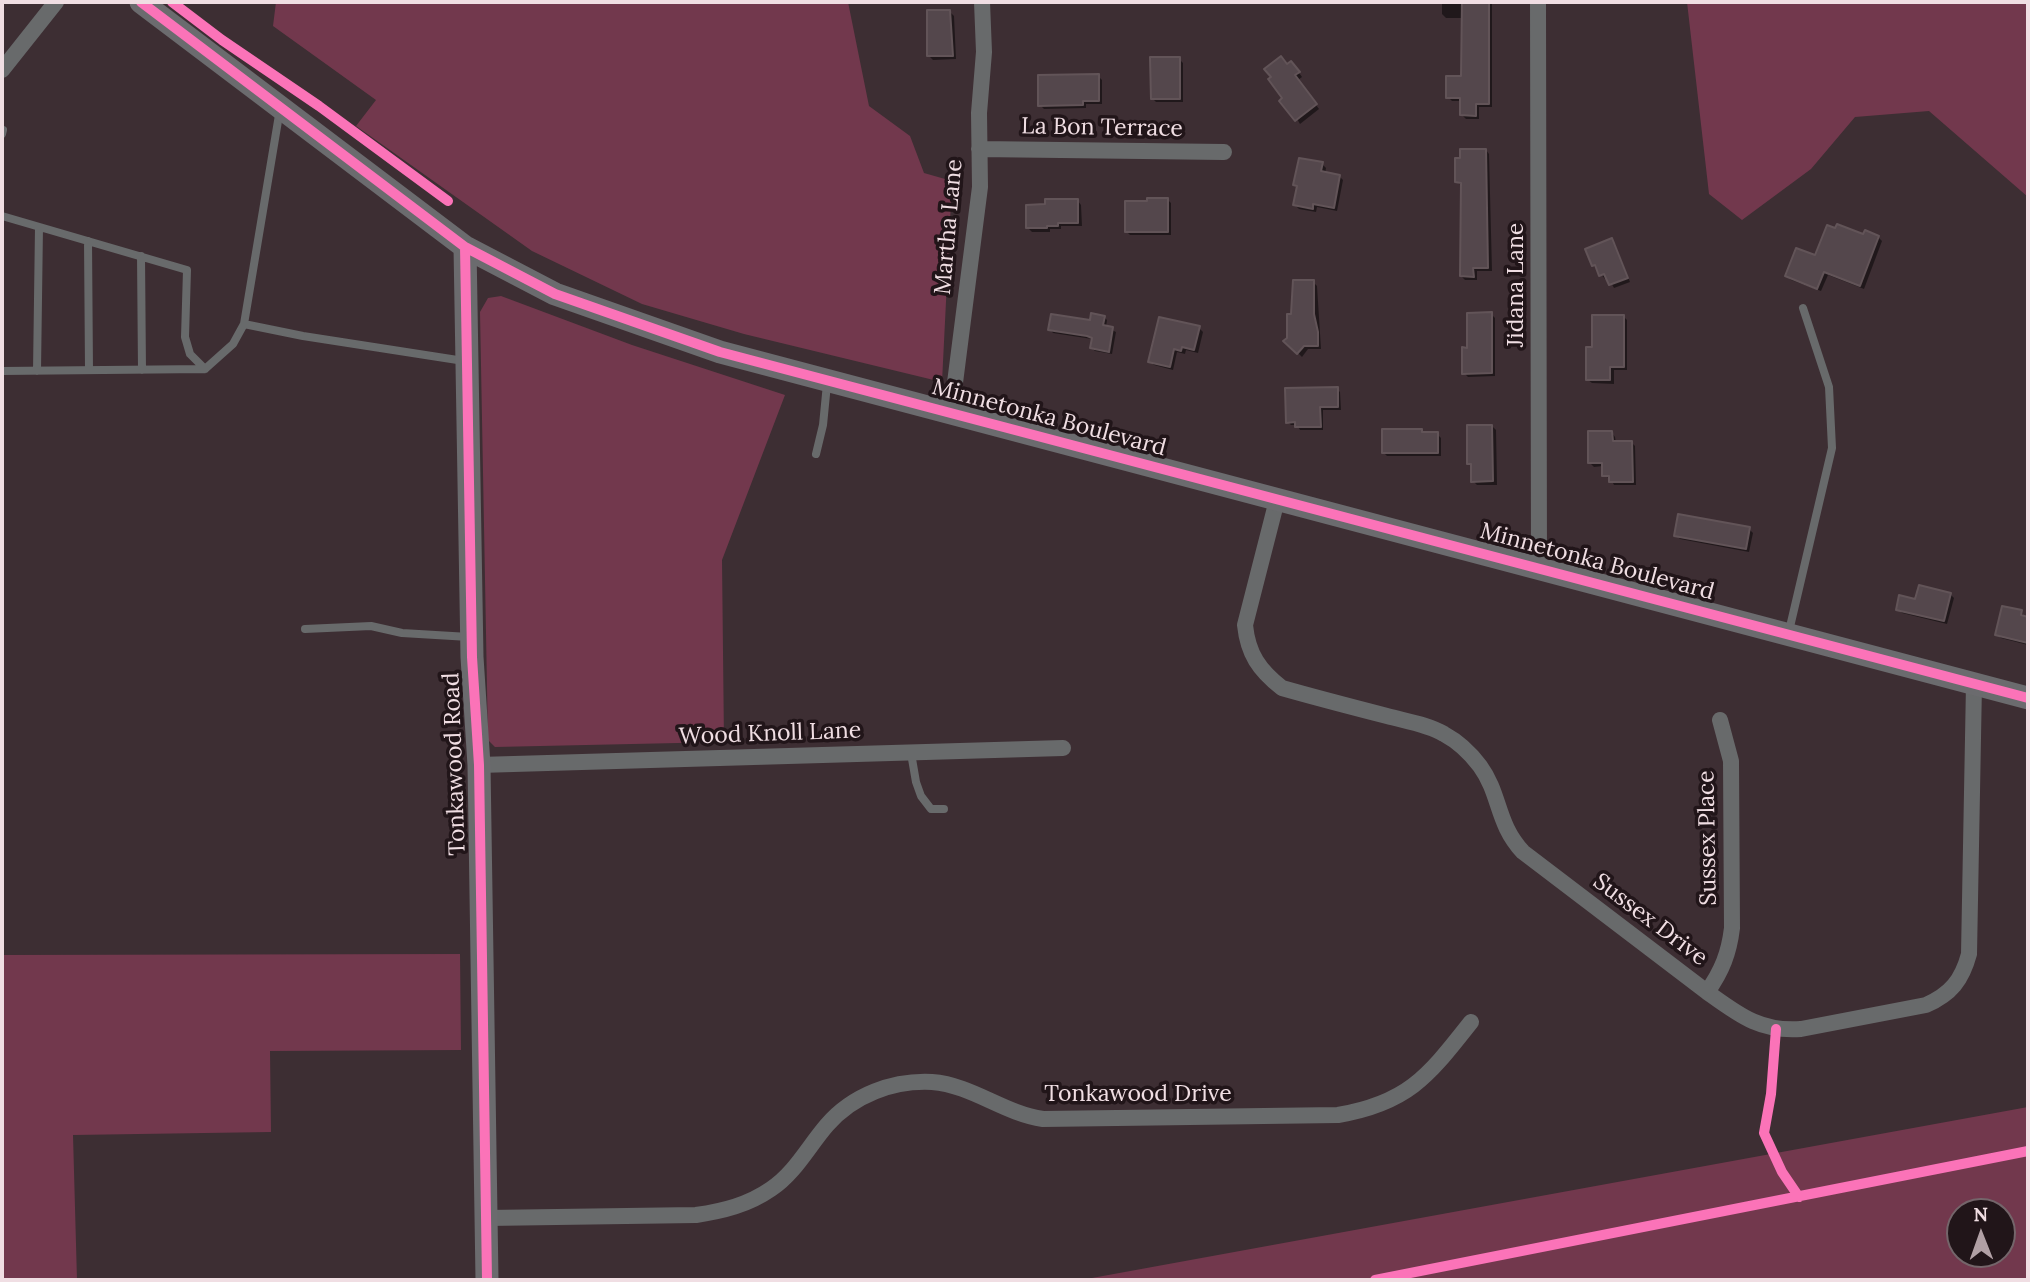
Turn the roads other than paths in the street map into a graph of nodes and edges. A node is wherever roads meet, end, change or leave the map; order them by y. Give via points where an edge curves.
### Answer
1 (56, 2) edge
2 (141, 2) edge
3 (982, 2) edge
4 (1538, 2) edge
5 (2, 70) edge
6 (280, 107) junction
7 (979, 149) junction
8 (1224, 152) dead end
9 (2, 216) edge
10 (39, 227) junction
11 (88, 241) junction
12 (465, 247) junction
13 (141, 256) junction
14 (1803, 309) dead end
15 (244, 324) junction
16 (467, 362) junction
17 (205, 369) junction
18 (89, 370) junction
19 (142, 370) junction
20 (2, 371) edge
21 (37, 371) junction
22 (828, 381) junction
23 (951, 414) junction
24 (816, 454) dead end
25 (1277, 500) junction
26 (1539, 569) junction
27 (305, 629) dead end
28 (1788, 634) junction
29 (472, 638) junction
30 (1974, 684) junction
31 (2028, 698) edge
32 (1720, 720) dead end
33 (1062, 748) dead end
34 (911, 753) junction
35 (479, 765) junction
36 (944, 809) dead end
37 (1707, 992) junction
38 (1471, 1022) dead end
39 (487, 1218) junction
40 (487, 1280) edge

1 - 5 street
2 - 6 main road, Minnetonka Boulevard
3 - 7 street, Martha Lane
4 - 26 street, Jidana Lane
6 - 12 main road, Minnetonka Boulevard
6 - 15 lane
7 - 8 street, La Bon Terrace
7 - 23 street, Martha Lane via 980,187
9 - 10 lane
10 - 11 lane
10 - 21 lane
11 - 13 lane
11 - 18 lane
12 - 16 main road, Tonkawood Road
12 - 22 main road, Minnetonka Boulevard via 555,294 720,352
13 - 17 lane via 187,270 185,337 190,354
13 - 19 lane
14 - 28 lane via 1829,387 1832,448
15 - 16 lane
15 - 17 lane via 233,344
16 - 29 main road, Tonkawood Road
17 - 19 lane
18 - 19 lane
18 - 21 lane
20 - 21 lane
22 - 23 main road, Minnetonka Boulevard
22 - 24 lane
23 - 25 main road, Minnetonka Boulevard
25 - 26 main road, Minnetonka Boulevard
25 - 37 street, Sussex Drive via 1245,625 1254,661 1267,677 1282,688 1444,733 1480,766 1503,825 1523,852
26 - 28 main road, Minnetonka Boulevard
27 - 29 lane via 372,626 402,634
28 - 30 main road, Minnetonka Boulevard
29 - 35 main road, Tonkawood Road
30 - 31 main road, Minnetonka Boulevard
30 - 37 street, Sussex Drive via 1969,954 1955,986 1926,1005 1785,1030 1751,1021
32 - 37 street, Sussex Place via 1731,761 1732,928 1729,952
33 - 34 street, Wood Knoll Lane
34 - 35 street, Wood Knoll Lane
34 - 36 lane via 921,796 931,809
35 - 39 main road, Tonkawood Road
38 - 39 street, Tonkawood Drive via 1418,1084 1366,1110 1338,1115 1043,1119 1024,1116 962,1088 904,1083 875,1090 850,1104 828,1124 793,1170 748,1202 696,1215
39 - 40 main road, Tonkawood Road

